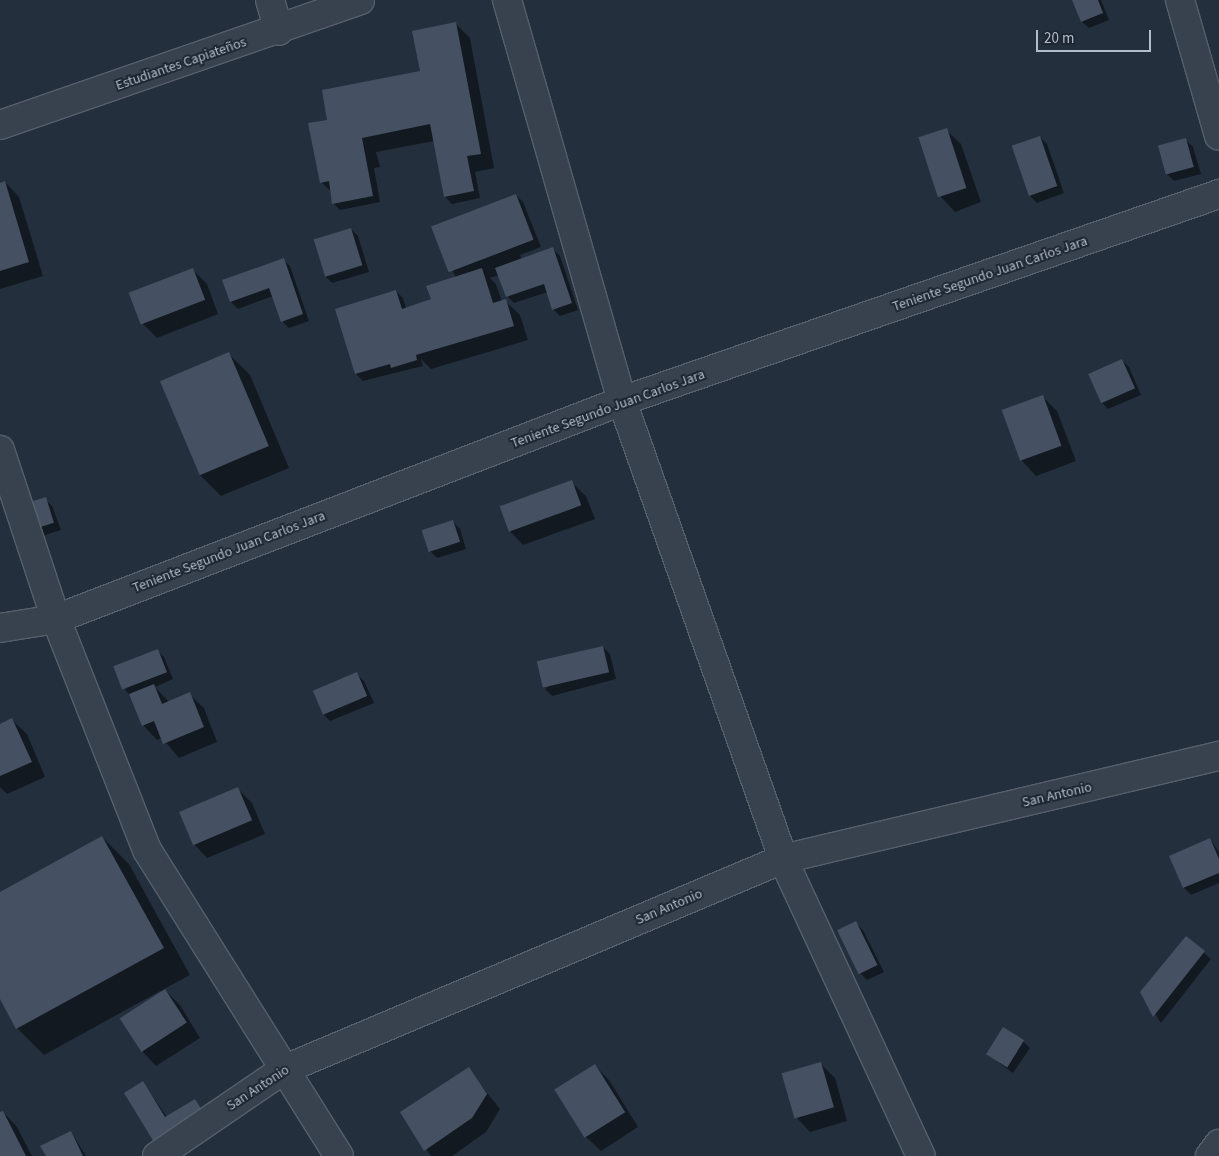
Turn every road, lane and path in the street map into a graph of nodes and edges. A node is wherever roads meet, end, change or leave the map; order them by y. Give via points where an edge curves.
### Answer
1 (270, 0) edge
2 (360, 0) edge
3 (507, 0) edge
4 (1180, 0) edge
5 (280, 30) junction
6 (0, 125) edge
7 (1219, 136) edge
8 (1219, 194) edge
9 (622, 402) junction
10 (0, 450) edge
11 (56, 619) junction
12 (0, 628) edge
13 (1219, 756) edge
14 (783, 859) junction
15 (282, 1070) junction
16 (1219, 1144) edge
17 (157, 1156) edge
18 (339, 1156) edge
19 (921, 1156) edge
20 (1210, 1156) edge

1 - 5 street
2 - 5 street, Estudiantes Capiateños
3 - 9 street
4 - 7 street
5 - 6 street, Estudiantes Capiateños
8 - 9 street, Teniente Segundo Juan Carlos Jara
9 - 11 street, Teniente Segundo Juan Carlos Jara
9 - 14 street
10 - 11 street
11 - 12 street, Teniente Segundo Juan Carlos Jara
11 - 15 street via 147,850
13 - 14 street, San Antonio
14 - 15 street, San Antonio
14 - 19 street
15 - 17 street, San Antonio
15 - 18 street
16 - 20 street

